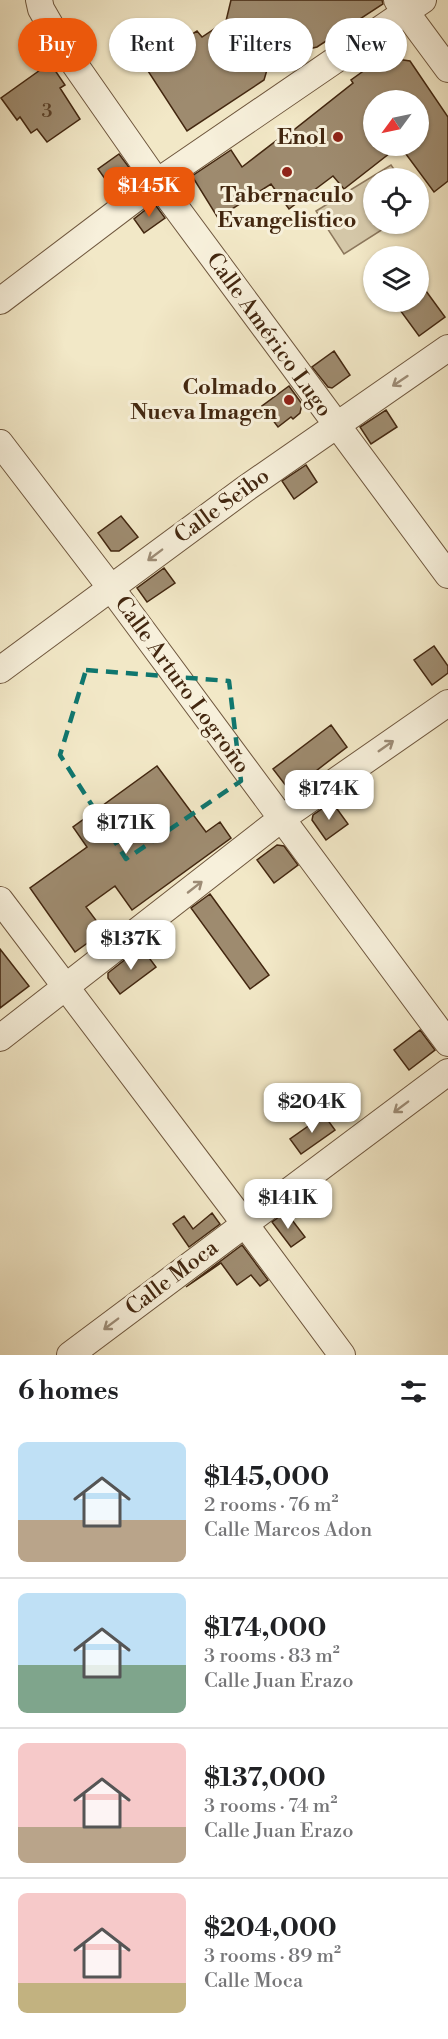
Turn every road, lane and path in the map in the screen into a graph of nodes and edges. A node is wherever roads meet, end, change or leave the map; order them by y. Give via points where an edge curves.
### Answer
1 (39, 0) edge
2 (408, 4) edge
3 (448, 69) edge
4 (157, 182) junction
5 (0, 301) edge
6 (448, 348) edge
7 (335, 425) junction
8 (0, 444) edge
9 (448, 574) edge
10 (111, 588) junction
11 (0, 670) edge
12 (448, 703) edge
13 (281, 819) junction
14 (0, 900) edge
15 (66, 988) junction
16 (0, 1038) edge
17 (448, 1043) edge
18 (448, 1072) edge
19 (245, 1224) junction
20 (70, 1355) edge
21 (342, 1355) edge

1 - 4 street, Calle Américo Lugo via 64,49
2 - 3 street
2 - 4 street
4 - 5 street
4 - 7 street, Calle Américo Lugo
6 -> 7 street, Calle Seibo
7 - 9 street, Calle Américo Lugo
7 -> 10 street, Calle Seibo
8 - 10 street, Calle Arturo Logroño
10 - 11 street, Calle Seibo
10 - 13 street, Calle Arturo Logroño
13 -> 12 street
15 -> 13 street
13 - 17 street, Calle Arturo Logroño
14 - 15 street
15 - 16 street
15 - 19 street
18 -> 19 street, Calle Moca
19 -> 20 street, Calle Moca
19 - 21 street

